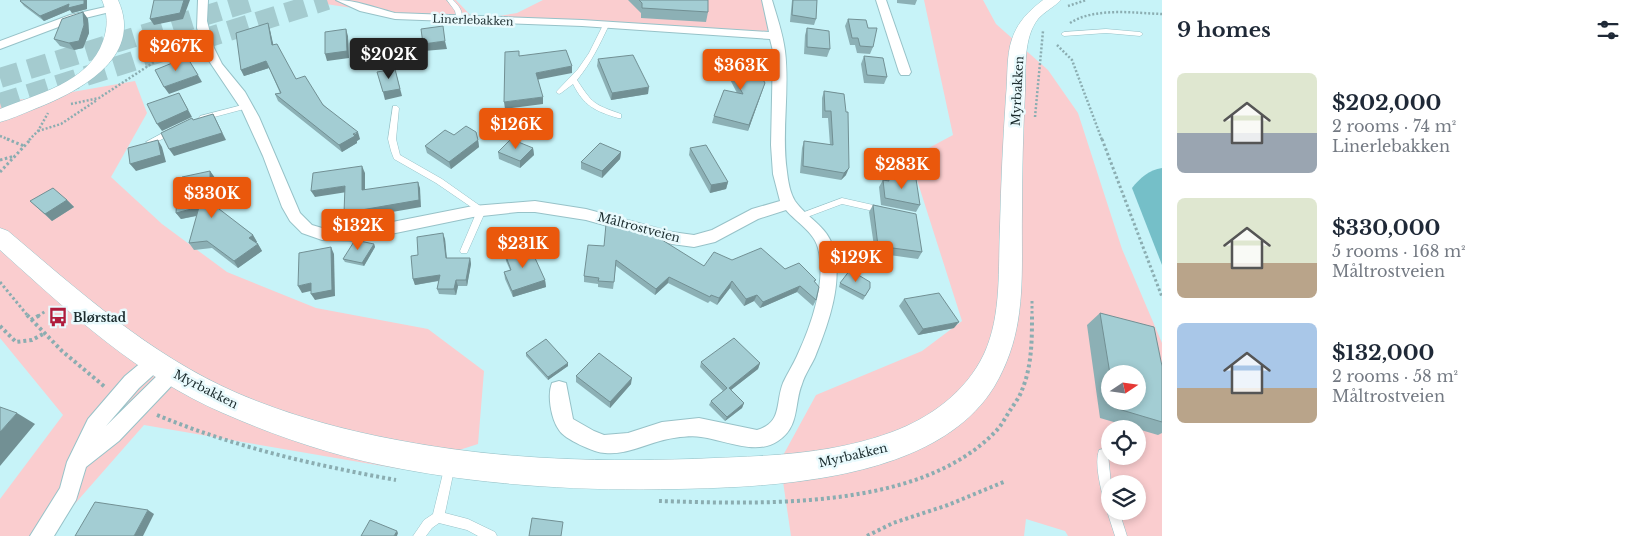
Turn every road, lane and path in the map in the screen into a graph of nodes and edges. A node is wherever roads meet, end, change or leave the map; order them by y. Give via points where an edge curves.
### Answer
1 (203, 0) edge
2 (342, 0) edge
3 (450, 0) edge
4 (767, 0) edge
5 (881, 0) edge
6 (1053, 0) edge
7 (112, 4) edge
8 (1162, 14) edge
9 (459, 19) junction
10 (202, 24) junction
11 (606, 25) junction
12 (1064, 34) joint
13 (1140, 34) dead end
14 (775, 36) junction
15 (0, 45) edge
16 (1057, 45) dead end
17 (905, 72) dead end
18 (574, 81) junction
19 (559, 92) dead end
20 (99, 98) junction
21 (67, 104) dead end
22 (246, 106) junction
23 (395, 108) dead end
24 (50, 109) dead end
25 (5, 112) edge
26 (618, 116) dead end
27 (195, 121) edge
28 (178, 129) edge
29 (38, 131) junction
30 (0, 136) edge
31 (150, 142) edge
32 (24, 146) junction
33 (16, 156) junction
34 (0, 160) edge
35 (0, 172) edge
36 (789, 204) junction
37 (482, 210) junction
38 (887, 211) edge
39 (802, 216) junction
40 (0, 237) edge
41 (464, 251) dead end
42 (1162, 297) edge
43 (46, 310) dead end
44 (31, 320) dead end
45 (0, 326) edge
46 (43, 334) dead end
47 (163, 367) junction
48 (560, 388) dead end
49 (451, 463) junction
50 (1006, 481) dead end
51 (438, 518) junction
52 (1116, 520) edge
53 (41, 536) edge
54 (419, 536) edge
55 (491, 536) edge
56 (867, 536) edge
57 (1121, 536) edge

1 - 10 street, Måltrostveien
2 - 9 street, Linerlebakken via 395,16
3 - 9 lane via 457,8
4 - 14 street
5 - 17 street
6 - 49 street, Myrbakken via 1031,17 1020,40 1007,326 995,362 972,396 946,419 914,437 873,452 775,469 641,475
7 - 15 street
7 - 25 street via 115,27 111,46 90,74 52,95
8 - 12 path via 1081,16 1073,19
9 - 11 street, Linerlebakken
10 - 20 path via 165,56
10 - 22 street, Måltrostveien via 212,58
11 - 14 street, Linerlebakken
11 - 18 lane
12 - 13 lane via 1096,31
14 - 36 street via 780,64 778,156 783,193
16 - 42 path via 1072,60
18 - 19 lane
18 - 26 lane via 586,101
20 - 21 path
20 - 29 path via 61,124
22 - 27 lane
22 - 37 street, Måltrostveien via 260,131 296,219 306,229 343,235 385,230
23 - 37 lane via 391,142 396,157
24 - 29 path
28 - 31 lane
29 - 32 path
30 - 32 path
32 - 33 path
33 - 34 path
33 - 35 path
36 - 37 street, Måltrostveien via 754,215 695,241 592,214 512,207
36 - 39 street
37 - 41 lane
38 - 39 lane via 842,201
39 - 48 street via 825,246 828,280 812,340 790,391 788,411 771,435 757,439 699,427 662,431 628,442 604,444 589,440 566,425 562,416
40 - 47 street, Myrbakken via 91,316
43 - 44 path
45 - 46 path via 16,342 32,340
47 - 49 street, Myrbakken via 230,403 293,427 399,454
47 - 53 street via 112,434 78,462 69,493
49 - 51 lane
50 - 56 path via 893,523
51 - 54 lane via 428,524
51 - 55 lane via 468,525
52 - 57 lane

